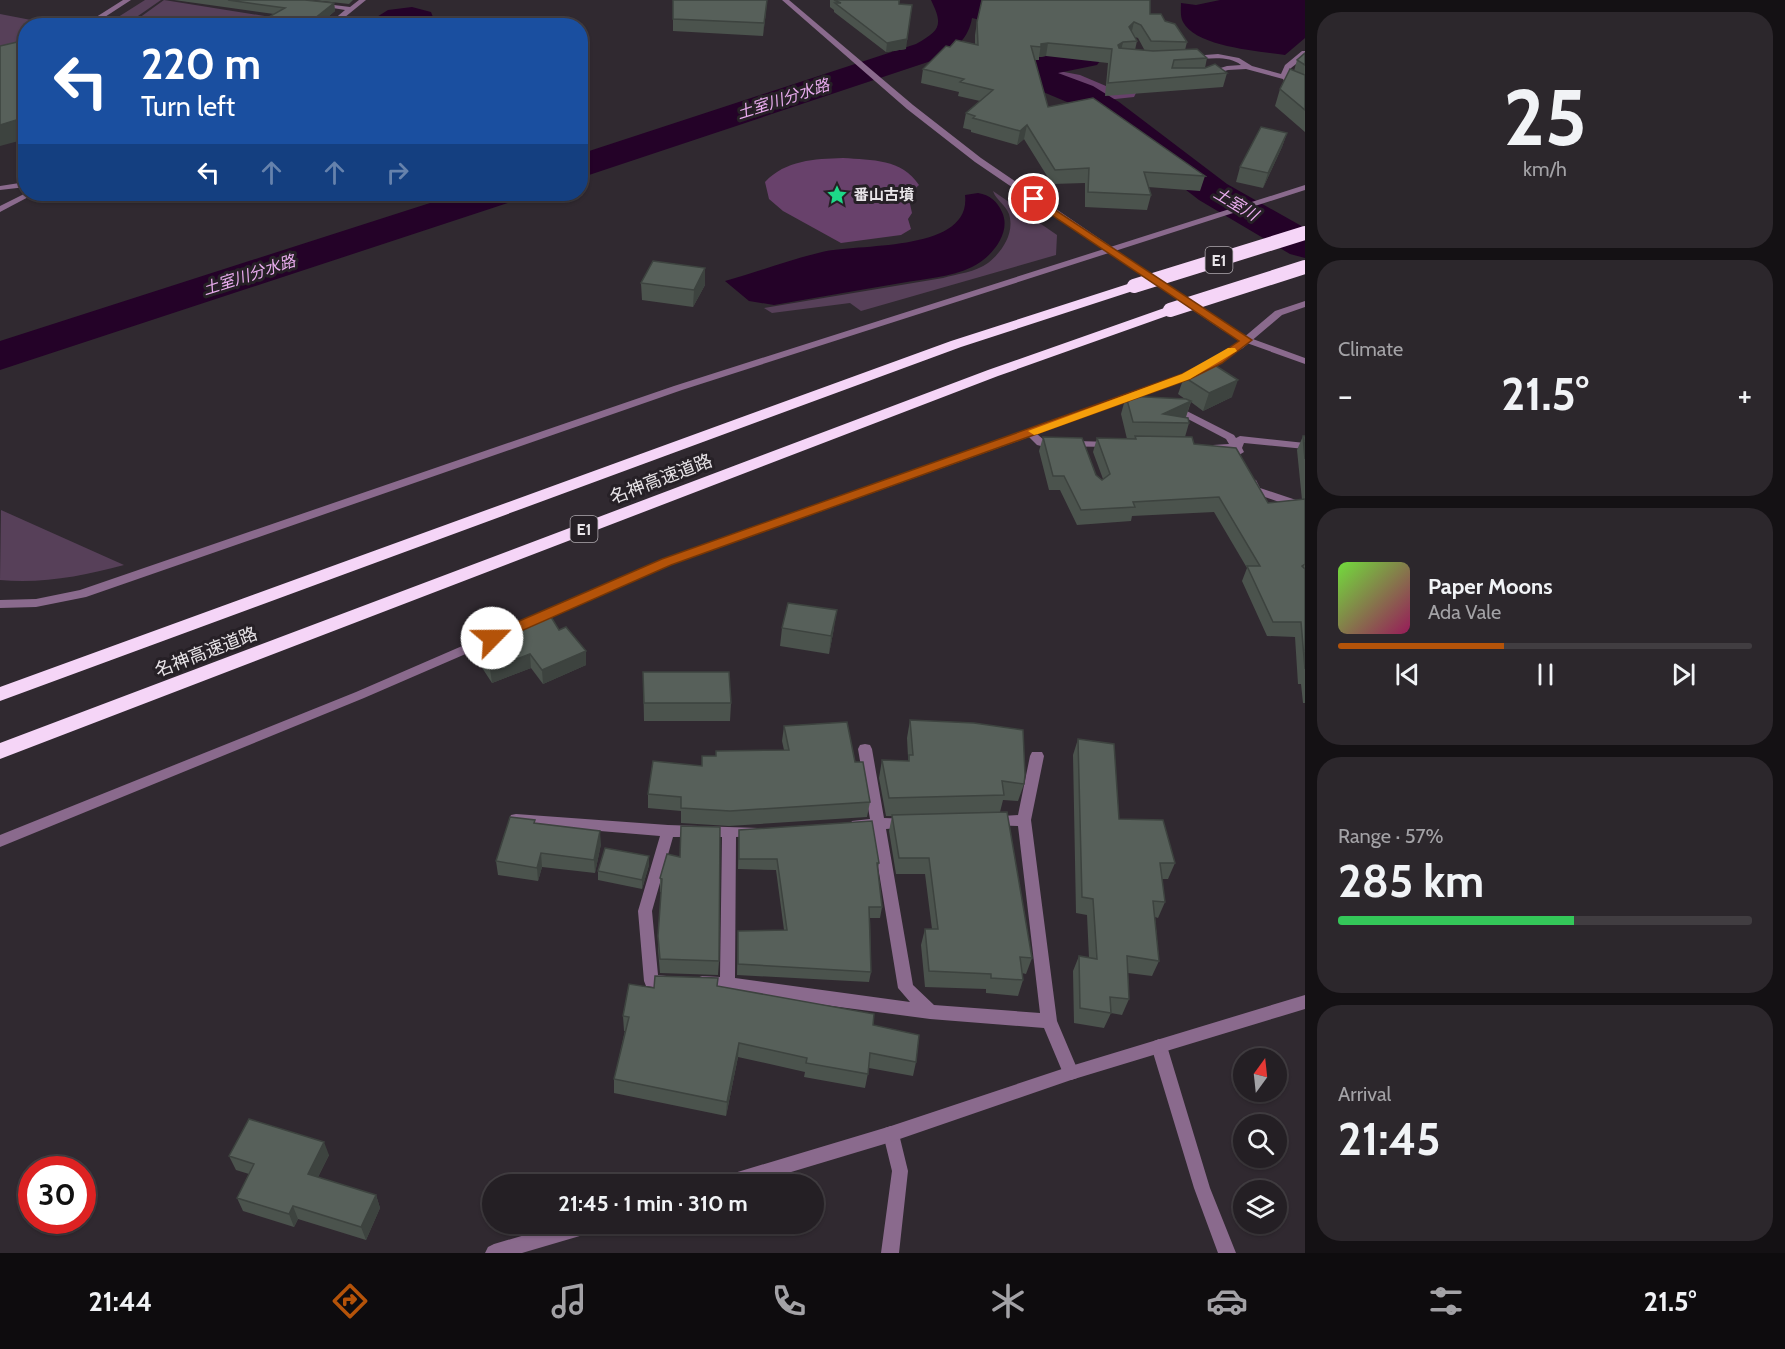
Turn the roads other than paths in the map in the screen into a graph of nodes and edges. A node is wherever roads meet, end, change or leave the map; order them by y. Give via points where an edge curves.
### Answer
1 (128, 0) edge
2 (363, 0) edge
3 (785, 0) edge
4 (308, 4) edge
5 (352, 9) junction
6 (98, 18) edge
7 (340, 18) edge
8 (1189, 48) edge
9 (1305, 53) edge
10 (1197, 57) junction
11 (1187, 59) edge
12 (1249, 68) junction
13 (1201, 76) edge
14 (1285, 77) junction
15 (1305, 92) edge
16 (18, 185) edge
17 (0, 188) edge
18 (1305, 188) edge
19 (18, 200) edge
20 (0, 209) edge
21 (1305, 233) edge
22 (1109, 250) junction
23 (1305, 267) edge
24 (1305, 304) edge
25 (1247, 340) junction
26 (1305, 361) edge
27 (1153, 396) edge
28 (1030, 432) junction
29 (1083, 444) junction
30 (1119, 445) edge
31 (1305, 446) edge
32 (1202, 447) edge
33 (1087, 456) edge
34 (1242, 458) junction
35 (1305, 507) edge
36 (0, 604) edge
37 (0, 694) edge
38 (865, 749) dead end
39 (0, 751) edge
40 (1037, 756) dead end
41 (516, 819) edge
42 (1024, 820) junction
43 (979, 821) edge
44 (923, 822) edge
45 (878, 824) junction
46 (843, 826) edge
47 (668, 831) junction
48 (764, 831) edge
49 (729, 834) junction
50 (0, 842) edge
51 (727, 984) junction
52 (1305, 1002) edge
53 (930, 1012) junction
54 (1049, 1021) junction
55 (1159, 1046) junction
56 (1071, 1073) junction
57 (891, 1134) junction
58 (758, 1174) edge
59 (557, 1234) edge
60 (494, 1253) edge
61 (890, 1253) edge
62 (1227, 1253) edge

1 - 6 street
2 - 5 street
3 - 22 street via 978,160
4 - 5 street
5 - 7 street
8 - 10 street
9 - 14 street via 1286,69
10 - 11 street
10 - 12 street via 1239,60
12 - 13 street via 1227,68
12 - 14 street
14 - 15 street
16 - 17 street
18 - 22 street
19 - 20 street
21 - 37 highway, 名神高速道路 / E1, bridge via 956,344
22 - 25 street
22 - 36 street via 678,388 82,594 36,603
23 - 39 highway, 名神高速道路 / E1, bridge via 1170,310 982,378
24 - 25 street via 1277,312
25 - 26 street
25 - 28 street via 1186,377
27 - 34 street via 1230,437
28 - 29 street via 1041,444
28 - 50 street via 667,562 360,695
29 - 30 street
29 - 33 street
31 - 34 street via 1240,439
32 - 34 street
34 - 35 street via 1255,490
38 - 45 street
40 - 42 street
41 - 47 street
42 - 43 street
42 - 54 street
44 - 45 street
45 - 46 street
45 - 53 street via 906,988
47 - 49 street
47 - 51 street via 645,911 651,981
48 - 49 street
49 - 51 street
51 - 53 street
52 - 55 street
53 - 54 street
54 - 56 street
55 - 56 street
55 - 62 street via 1202,1188
56 - 57 street
57 - 58 street
57 - 61 street via 900,1171
59 - 60 street

